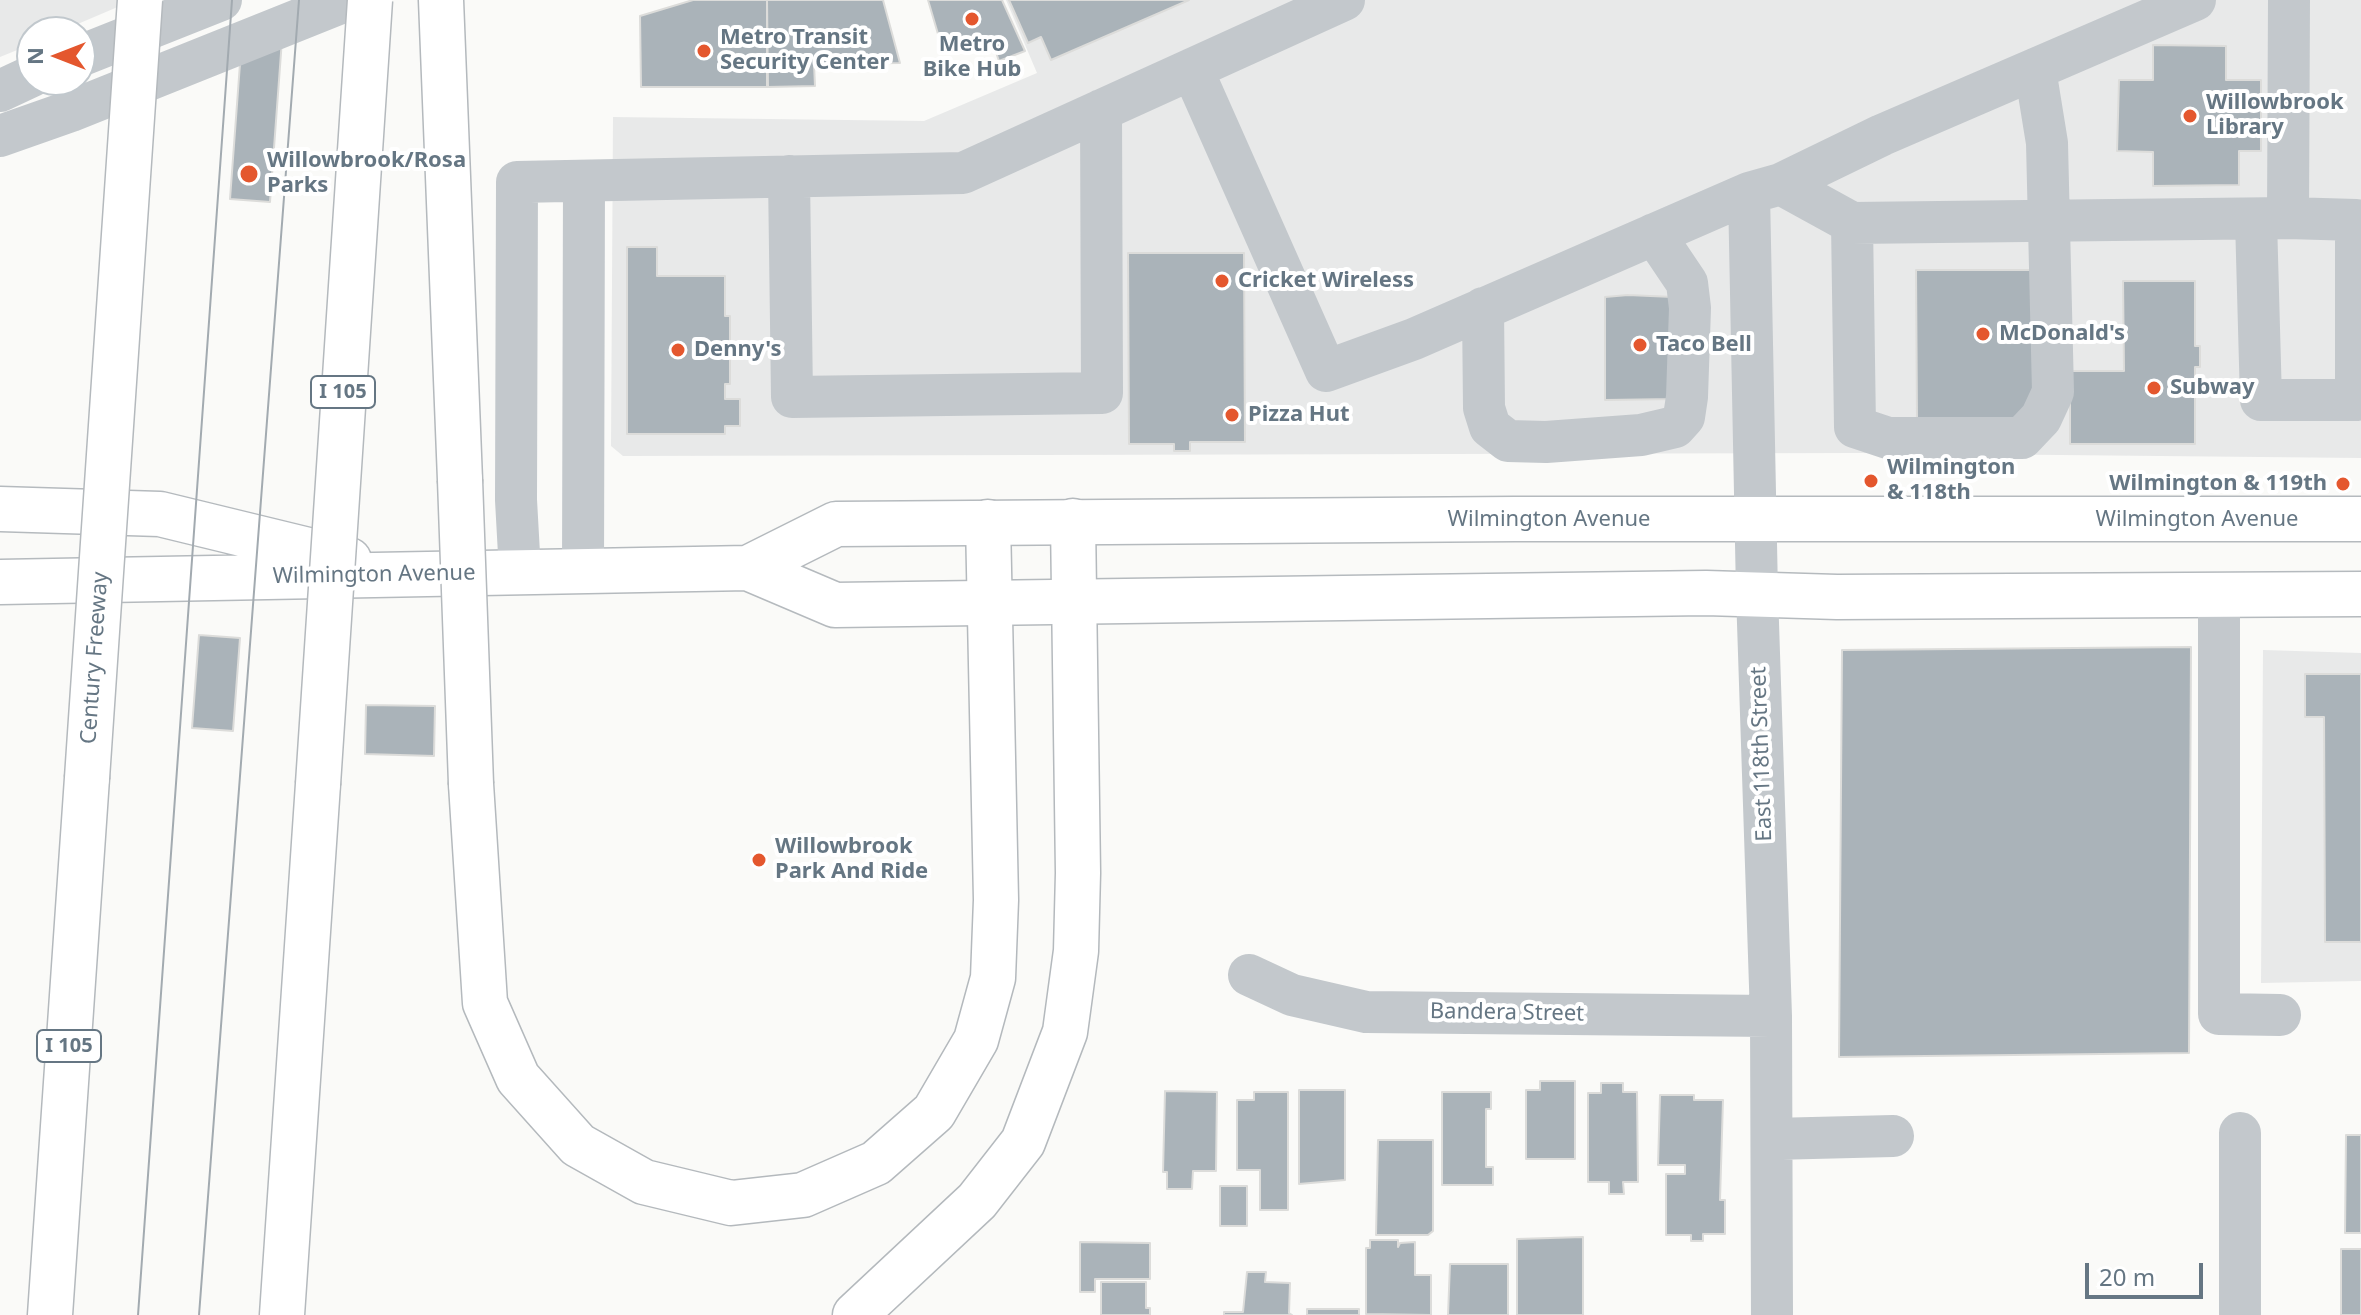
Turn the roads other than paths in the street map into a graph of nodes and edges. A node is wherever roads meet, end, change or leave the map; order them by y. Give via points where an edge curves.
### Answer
1 (140, 0) edge
2 (221, 0) edge
3 (348, 0) edge
4 (370, 0) edge
5 (441, 0) edge
6 (1344, 0) edge
7 (2195, 0) edge
8 (2289, 0) edge
9 (96, 50) edge
10 (1192, 69) junction
11 (2035, 69) junction
12 (1101, 110) junction
13 (0, 136) edge
14 (789, 176) junction
15 (584, 181) junction
16 (1765, 189) junction
17 (2272, 219) junction
18 (2358, 220) edge
19 (1852, 223) junction
20 (2051, 223) junction
21 (1654, 234) junction
22 (1483, 308) junction
23 (2358, 402) edge
24 (0, 509) edge
25 (2361, 519) edge
26 (1756, 520) junction
27 (1073, 521) junction
28 (988, 522) junction
29 (748, 568) junction
30 (583, 571) junction
31 (520, 572) junction
32 (410, 574) junction
33 (0, 582) edge
34 (1757, 593) junction
35 (2361, 594) edge
36 (2219, 595) junction
37 (989, 604) junction
38 (1074, 604) junction
39 (1249, 975) dead end
40 (2280, 1015) dead end
41 (1771, 1016) junction
42 (2240, 1133) dead end
43 (1893, 1136) dead end
44 (1772, 1139) junction
45 (50, 1315) edge
46 (282, 1315) edge
47 (855, 1315) edge
48 (1772, 1315) edge
49 (2240, 1315) edge

1 - 45 main road, Century Freeway / I 105, bridge
2 - 9 street
3 - 13 street
4 - 46 main road, I 105, bridge
5 - 37 main road, bridge via 471,784 485,1003 518,1078 578,1145 644,1182 731,1203 803,1195 876,1163 934,1112 976,1040 993,978
6 - 10 street
7 - 11 street
8 - 17 street
10 - 12 street
10 - 22 street via 1326,371
11 - 16 street
11 - 20 street via 2047,143
12 - 14 street via 963,173
12 - 14 street via 1102,393 792,397
14 - 15 street
15 - 30 street
15 - 31 street via 517,182
16 - 19 street
16 - 21 street
16 - 26 street, East 118th Street
17 - 18 street
17 - 20 street
17 - 23 street via 2261,400
18 - 23 street
19 - 20 street
19 - 20 street via 1855,427 1888,438 1976,441 2022,438 2041,418 2053,392
21 - 22 street
21 - 22 street via 1687,283 1690,308 1687,397 1684,417 1675,427 1641,435 1508,441 1490,427 1484,408
24 - 32 main road via 160,514
25 - 26 main road, Wilmington Avenue
26 - 27 main road, Wilmington Avenue
26 - 34 street, East 118th Street
27 - 28 main road, Wilmington Avenue
27 - 38 main road
28 - 29 main road, Wilmington Avenue via 836,524
28 - 37 main road
29 - 30 main road, Wilmington Avenue
29 - 37 main road, Wilmington Avenue via 835,605
30 - 31 main road, Wilmington Avenue
31 - 32 main road, Wilmington Avenue
32 - 33 main road, Wilmington Avenue
34 - 36 main road, Wilmington Avenue
34 - 38 main road, Wilmington Avenue
34 - 41 street, East 118th Street
35 - 36 main road, Wilmington Avenue
36 - 40 street via 2219,1014
37 - 38 main road, Wilmington Avenue
38 - 47 main road via 1076,951 1072,999 1058,1056 1023,1142 977,1201
39 - 41 street, Bandera Street via 1292,995 1366,1012
41 - 44 street, East 118th Street
42 - 49 street
43 - 44 street
44 - 48 street, East 118th Street

